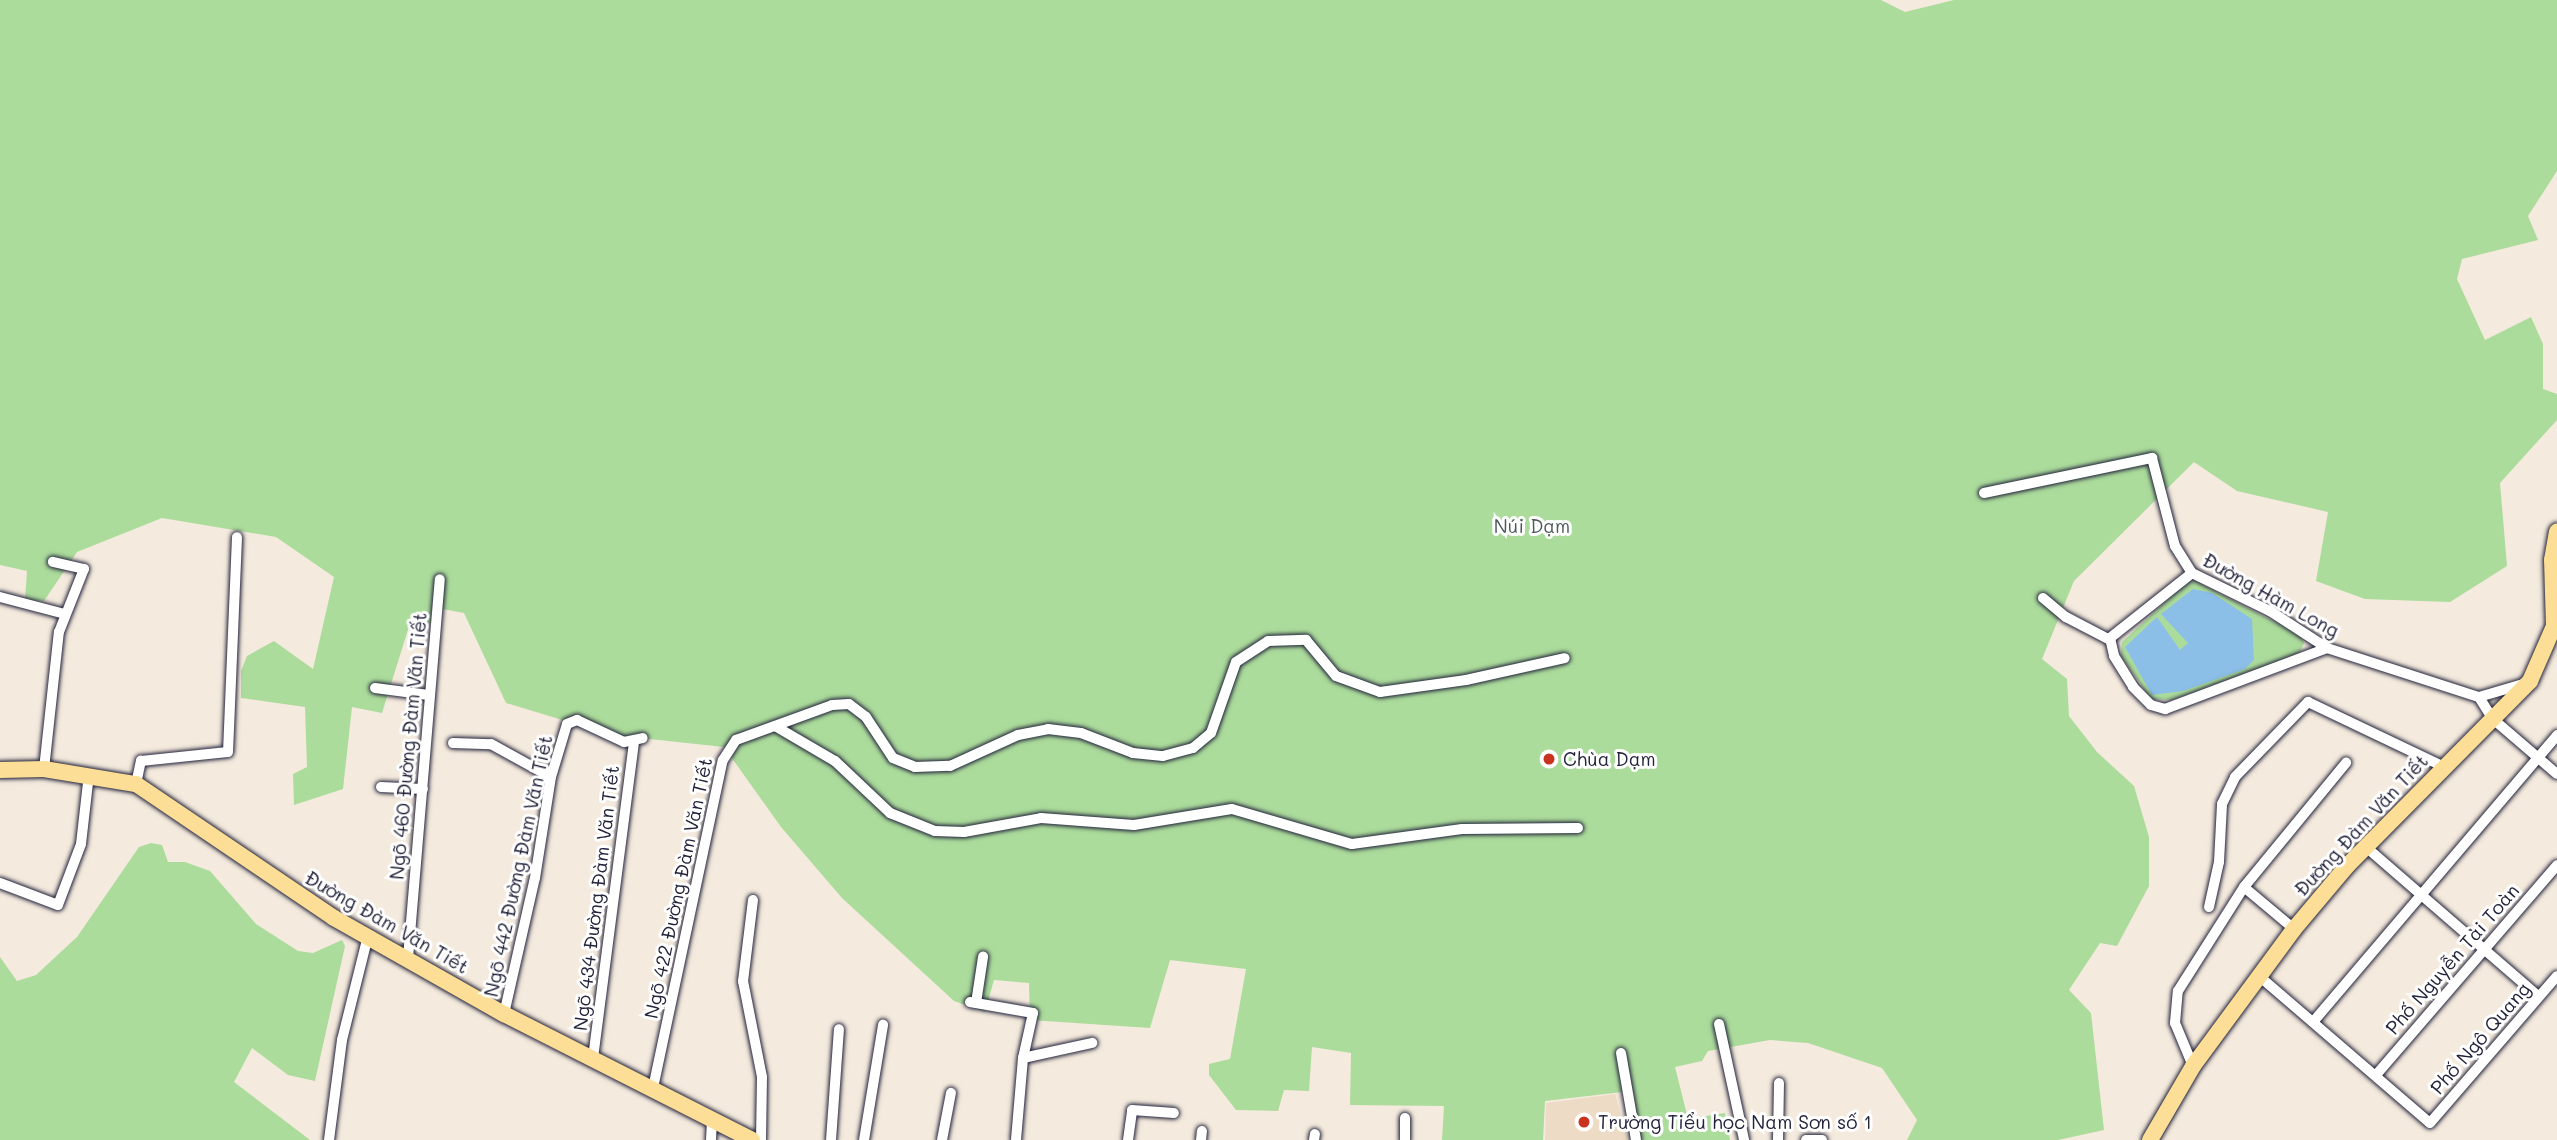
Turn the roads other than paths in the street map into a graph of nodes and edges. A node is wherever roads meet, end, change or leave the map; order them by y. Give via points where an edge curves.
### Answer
1 (1984, 493) dead end
2 (2557, 531) edge
3 (237, 537) dead end
4 (53, 562) dead end
5 (2192, 573) junction
6 (440, 579) dead end
7 (0, 597) edge
8 (2043, 598) dead end
9 (65, 614) junction
10 (2110, 640) junction
11 (2327, 648) junction
12 (1565, 658) dead end
13 (2530, 681) junction
14 (375, 688) dead end
15 (429, 695) junction
16 (2479, 697) junction
17 (2493, 719) junction
18 (775, 726) junction
19 (2557, 735) edge
20 (638, 740) joint
21 (453, 743) dead end
22 (2538, 759) junction
23 (2346, 763) dead end
24 (2444, 767) junction
25 (44, 769) junction
26 (0, 770) edge
27 (89, 774) junction
28 (2557, 774) edge
29 (551, 777) junction
30 (136, 784) junction
31 (381, 788) dead end
32 (422, 789) junction
33 (1578, 828) dead end
34 (2366, 847) junction
35 (2557, 866) edge
36 (0, 883) edge
37 (2244, 887) junction
38 (2419, 894) junction
39 (753, 900) dead end
40 (2209, 906) dead end
41 (2294, 929) junction
42 (368, 936) junction
43 (2483, 947) junction
44 (983, 957) dead end
45 (408, 958) junction
46 (2557, 975) edge
47 (2259, 976) junction
48 (2538, 996) junction
49 (504, 1014) junction
50 (2313, 1022) junction
51 (1719, 1024) dead end
52 (883, 1025) dead end
53 (839, 1029) dead end
54 (1091, 1042) dead end
55 (1620, 1052) dead end
56 (593, 1058) junction
57 (1023, 1058) junction
58 (2193, 1066) junction
59 (2375, 1076) junction
60 (1779, 1083) dead end
61 (653, 1088) junction
62 (951, 1093) dead end
63 (1174, 1113) dead end
64 (1405, 1118) dead end
65 (712, 1121) junction
66 (329, 1140) edge
67 (711, 1140) edge
68 (752, 1140) edge
69 (761, 1140) edge
70 (831, 1140) edge
71 (864, 1140) edge
72 (942, 1140) edge
73 (1016, 1140) edge
74 (1128, 1140) edge
75 (1405, 1140) edge
76 (1636, 1140) edge
77 (1744, 1140) edge
78 (1778, 1140) edge
79 (1806, 1140) edge
80 (1822, 1140) edge
81 (2150, 1140) edge

1 - 5 street, Đường Hàm Long via 2146,457 2157,464 2175,546
2 - 13 main road, Đường Đàm Văn Tiết via 2552,560 2554,626
3 - 30 street via 228,752 141,761
4 - 9 street via 84,569
5 - 10 street via 2115,630
5 - 11 street, Đường Hàm Long via 2270,611
6 - 15 street, Ngõ 460 Đường Đàm Văn Tiết
7 - 9 street
8 - 10 street via 2066,617
9 - 25 street
10 - 11 street via 2114,656 2139,696 2165,709
11 - 16 street, Đường Hàm Long
12 - 18 street, Ngõ 422 Đường Đàm Văn Tiết via 1466,680 1380,692 1336,676 1306,639 1268,640 1236,662 1211,733 1193,748 1163,756 1133,753 1081,733 1048,729 1018,736 950,766 923,768 892,758 866,717 849,704 832,705
13 - 16 street
13 - 17 main road, Đường Đàm Văn Tiết
14 - 15 street
15 - 32 street, Ngõ 460 Đường Đàm Văn Tiết
16 - 17 street
17 - 22 street
17 - 24 main road, Đường Đàm Văn Tiết
18 - 33 street via 835,761 890,813 935,831 964,832 1041,818 1135,825 1232,809 1352,844 1462,829
18 - 61 street, Ngõ 422 Đường Đàm Văn Tiết via 731,743 723,760
19 - 22 street
20 - 29 street, Ngõ 442 Đường Đàm Văn Tiết via 624,742 572,719
20 - 56 street, Ngõ 434 Đường Đàm Văn Tiết
21 - 29 street via 491,744
22 - 28 street
22 - 38 street
23 - 37 street
24 - 34 main road, Đường Đàm Văn Tiết
24 - 40 street via 2308,702 2235,777 2222,804 2219,862
25 - 26 main road, Đường Đàm Văn Tiết
25 - 27 main road, Đường Đàm Văn Tiết
27 - 30 main road, Đường Đàm Văn Tiết
27 - 36 street via 81,844 58,905
29 - 49 street, Ngõ 442 Đường Đàm Văn Tiết via 535,878
30 - 42 main road, Đường Đàm Văn Tiết via 162,797 306,902
31 - 32 street
32 - 45 street, Ngõ 460 Đường Đàm Văn Tiết
34 - 38 street
34 - 41 main road, Đường Đàm Văn Tiết
35 - 43 street, Phố Nguyễn Tài Toàn
37 - 41 street
37 - 58 street via 2178,991 2178,1040
38 - 43 street
38 - 50 street
39 - 69 street via 743,981 762,1077
41 - 47 main road, Đường Đàm Văn Tiết
42 - 45 main road, Đường Đàm Văn Tiết
42 - 66 street via 342,1040
43 - 48 street
43 - 59 street, Phố Nguyễn Tài Toàn
44 - 57 street via 973,1002 1033,1013
45 - 49 main road, Đường Đàm Văn Tiết
46 - 48 street, Phố Ngô Quang
47 - 50 street
47 - 58 main road, Đường Đàm Văn Tiết
48 - 59 street, Phố Ngô Quang via 2430,1123
49 - 56 main road, Đường Đàm Văn Tiết
50 - 59 street
51 - 77 street
52 - 71 street
53 - 70 street
54 - 57 street
55 - 76 street
56 - 61 main road, Đường Đàm Văn Tiết
57 - 73 street
58 - 81 main road, Đường Đàm Văn Tiết
60 - 78 street
61 - 65 main road, Đường Đàm Văn Tiết
62 - 72 street
63 - 74 street via 1132,1110
64 - 75 street
65 - 67 street
65 - 68 main road, Đường Đàm Văn Tiết
79 - 80 street

